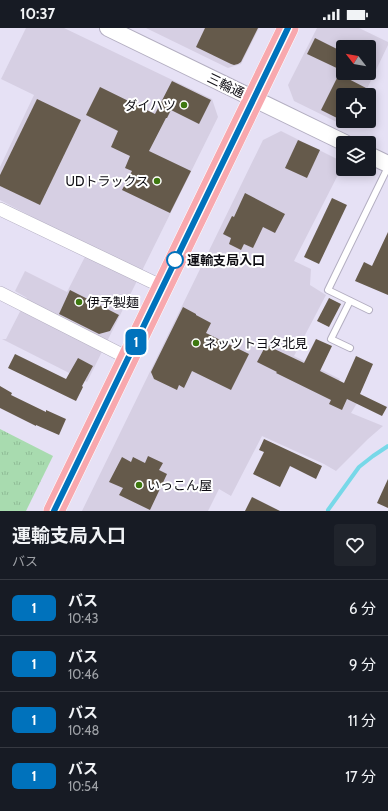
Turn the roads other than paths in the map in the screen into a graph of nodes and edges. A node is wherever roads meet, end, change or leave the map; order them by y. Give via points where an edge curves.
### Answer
1 (108, 28) edge
2 (288, 28) edge
3 (254, 98) junction
4 (336, 139) edge
5 (376, 159) edge
6 (388, 166) edge
7 (0, 209) edge
8 (163, 287) junction
9 (0, 293) edge
10 (350, 301) junction
11 (369, 310) dead end
12 (350, 348) dead end
13 (128, 358) junction
14 (54, 511) edge

1 - 3 street, 三輪通
2 - 3 highway
3 - 4 street, 三輪通
3 - 8 highway
5 - 6 street
6 - 10 lane via 328,290
7 - 8 street
8 - 13 highway
9 - 13 street
10 - 11 lane
10 - 12 lane via 331,339
13 - 14 highway

